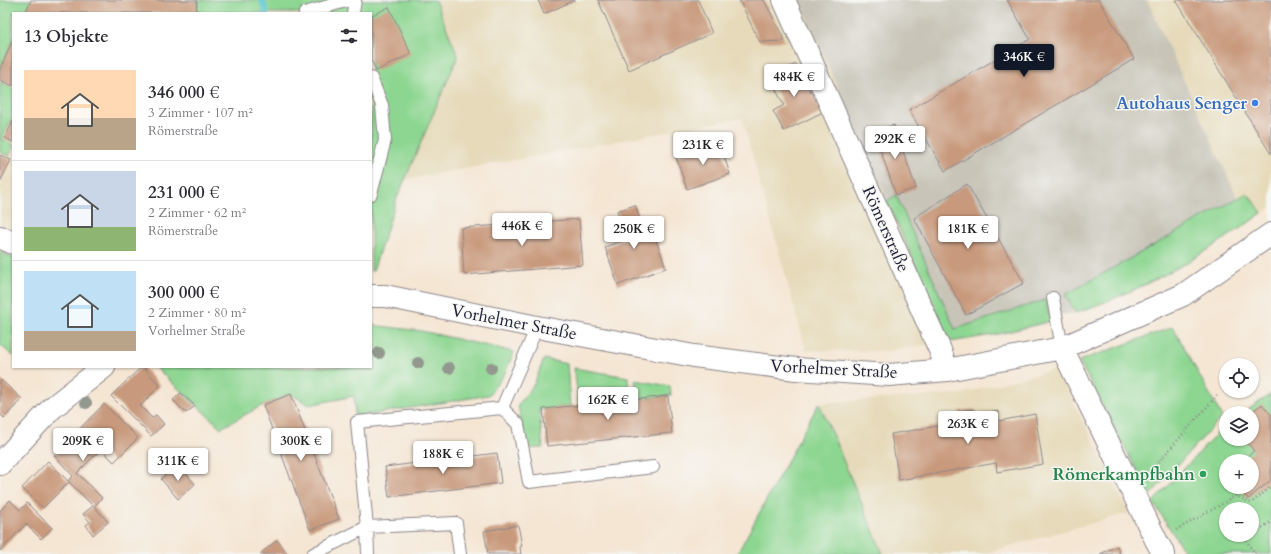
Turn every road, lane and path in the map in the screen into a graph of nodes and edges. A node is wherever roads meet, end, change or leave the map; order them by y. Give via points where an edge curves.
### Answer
1 (349, 0) edge
2 (355, 0) edge
3 (784, 0) edge
4 (308, 12) edge
5 (353, 12) edge
6 (372, 80) edge
7 (372, 190) edge
8 (1271, 234) edge
9 (0, 237) edge
10 (12, 243) edge
11 (372, 296) edge
12 (1053, 298) dead end
13 (537, 327) junction
14 (1062, 348) junction
15 (103, 368) edge
16 (947, 370) junction
17 (1219, 393) dead end
18 (502, 408) junction
19 (0, 464) edge
20 (653, 467) dead end
21 (1271, 487) edge
22 (1132, 492) junction
23 (1271, 522) edge
24 (367, 526) junction
25 (1259, 529) edge
26 (1248, 542) edge
27 (1161, 548) edge
28 (313, 554) edge
29 (368, 554) edge
30 (460, 554) edge
31 (1255, 554) edge

1 - 4 lane
2 - 5 lane
3 - 16 street, Römerstraße
6 - 7 lane via 382,105 385,140
8 - 14 street, Vorhelmer Straße via 1183,295
9 - 10 street
11 - 13 street, Vorhelmer Straße via 385,296
12 - 14 lane
13 - 16 street, Vorhelmer Straße via 694,356 796,369 889,375
13 - 18 lane
14 - 16 street, Vorhelmer Straße
14 - 22 street
15 - 19 street via 52,408
17 - 22 path
18 - 20 lane via 518,424 529,482
18 - 24 lane via 357,422
21 - 27 path via 1251,503 1236,496
22 - 27 street
23 - 25 path
24 - 28 lane
24 - 29 lane
24 - 30 lane via 456,523
26 - 31 path

